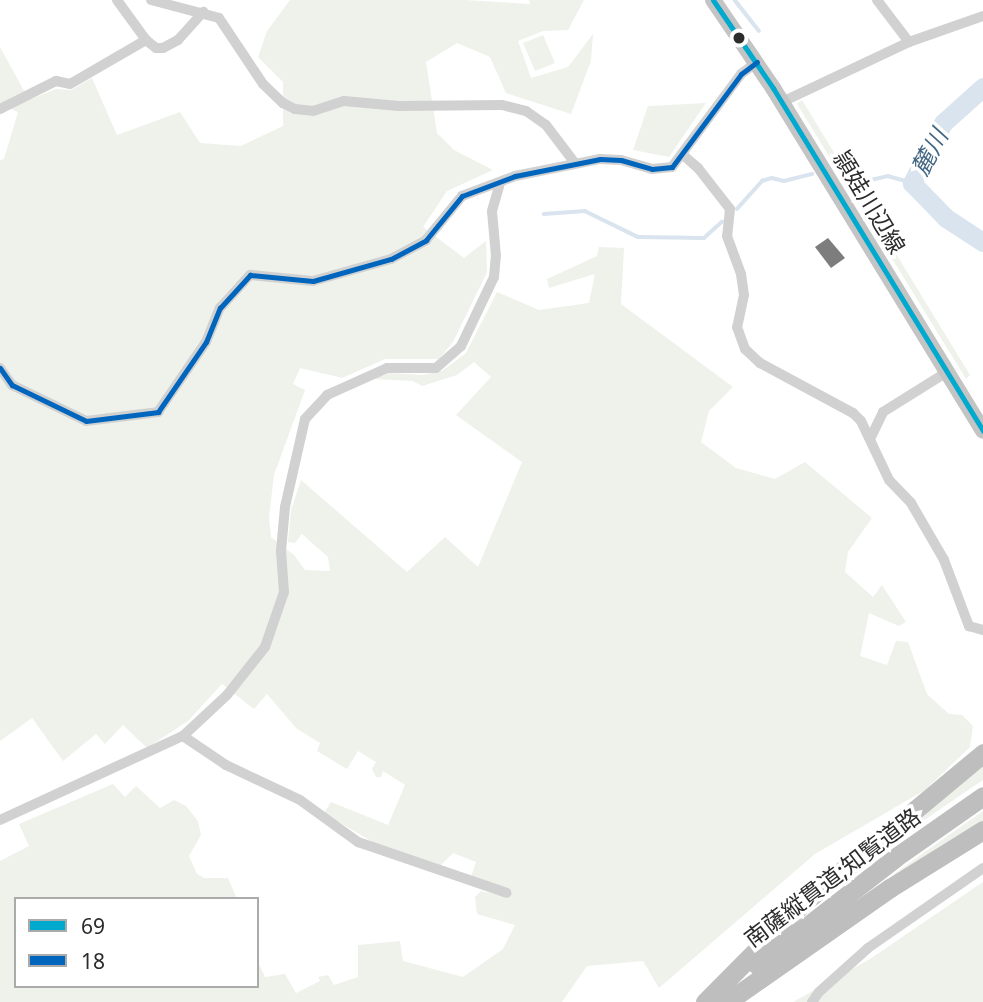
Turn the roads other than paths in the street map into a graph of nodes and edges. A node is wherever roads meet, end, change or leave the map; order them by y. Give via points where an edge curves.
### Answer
1 (117, 0) edge
2 (151, 0) edge
3 (713, 0) edge
4 (877, 0) edge
5 (202, 12) junction
6 (983, 16) edge
7 (146, 40) junction
8 (909, 42) junction
9 (757, 62) junction
10 (782, 102) junction
11 (0, 109) edge
12 (683, 155) junction
13 (575, 163) junction
14 (500, 183) junction
15 (0, 368) edge
16 (947, 372) junction
17 (983, 431) edge
18 (870, 439) junction
19 (983, 630) edge
20 (183, 737) junction
21 (983, 753) edge
22 (983, 796) edge
23 (0, 820) edge
24 (983, 830) edge
25 (983, 868) edge
26 (507, 893) dead end
27 (705, 1002) edge
28 (713, 1002) edge
29 (727, 1002) edge
30 (812, 1002) edge

1 - 7 street
2 - 5 street
3 - 9 main road, 頴娃川辺線
4 - 8 street
5 - 7 street via 178,40 163,48
5 - 13 street via 219,18 263,84 295,109 313,111 344,101 398,106 502,105 526,111 546,125
6 - 8 street
7 - 11 street via 70,84 56,81
8 - 10 street
9 - 10 main road, 頴娃川辺線
9 - 12 street via 741,74
10 - 16 main road, 頴娃川辺線
12 - 13 street via 662,170 621,160
12 - 18 street via 730,209 727,236 741,274 744,295 737,327 745,349 760,363 853,414
13 - 14 street
14 - 15 street via 463,196 426,240 391,259 313,281 250,275 220,307 206,342 158,412 86,421 12,385
14 - 20 street via 492,211 494,276 461,346 436,368 387,368 327,395 305,419 285,507 284,592 272,630 265,647 227,695
16 - 17 main road, 頴娃川辺線
16 - 18 street via 883,412
18 - 19 street via 889,480 911,503 944,560 969,625
20 - 23 street
20 - 26 street via 226,765 300,800 358,842
21 - 27 highway via 802,904
22 - 28 highway, 南薩縦貫道;知覧道路 via 825,910
24 - 29 highway via 890,888
25 - 30 street via 868,948

